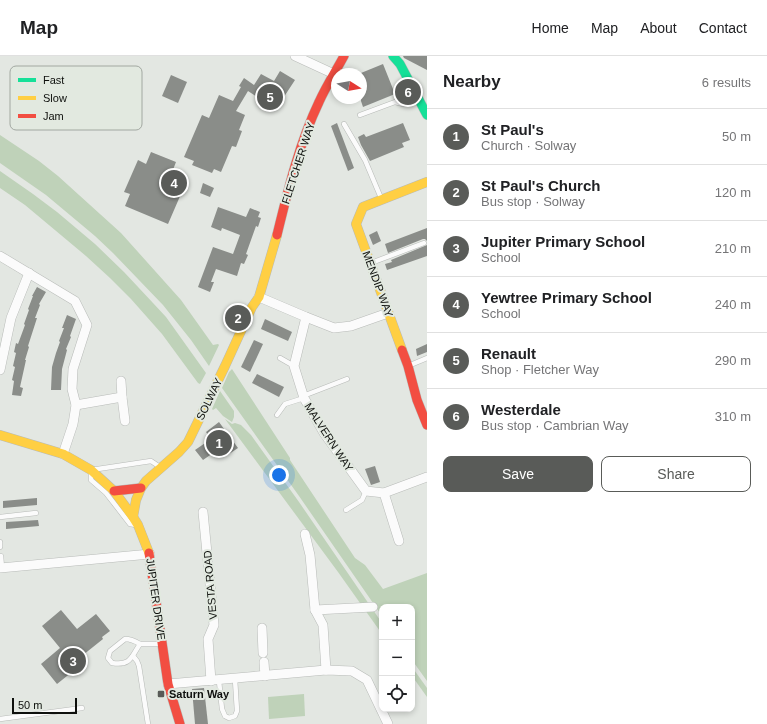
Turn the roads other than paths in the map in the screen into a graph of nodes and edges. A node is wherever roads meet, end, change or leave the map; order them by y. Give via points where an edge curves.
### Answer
1 (295, 56) edge
2 (344, 56) edge
3 (393, 56) edge
4 (337, 68) edge
5 (331, 73) edge
6 (331, 80) edge
7 (420, 100) junction
8 (360, 115) dead end
9 (427, 115) edge
10 (344, 124) dead end
11 (427, 182) edge
12 (382, 200) junction
13 (424, 244) dead end
14 (0, 256) edge
15 (371, 263) junction
16 (29, 273) junction
17 (259, 297) junction
18 (388, 313) junction
19 (306, 317) junction
20 (280, 358) dead end
21 (427, 358) edge
22 (294, 366) junction
23 (408, 366) junction
24 (0, 370) edge
25 (347, 379) dead end
26 (121, 381) dead end
27 (122, 397) junction
28 (303, 397) junction
29 (76, 405) junction
30 (277, 415) dead end
31 (125, 421) dead end
32 (427, 425) edge
33 (0, 435) edge
34 (62, 454) junction
35 (161, 468) junction
36 (91, 470) junction
37 (427, 477) edge
38 (141, 488) junction
39 (114, 491) junction
40 (366, 491) junction
41 (384, 493) junction
42 (346, 510) dead end
43 (203, 512) dead end
44 (36, 513) dead end
45 (0, 517) edge
46 (133, 517) junction
47 (138, 525) junction
48 (305, 534) dead end
49 (399, 541) dead end
50 (0, 542) edge
51 (0, 547) edge
52 (150, 554) junction
53 (1, 556) dead end
54 (1, 568) edge
55 (373, 607) dead end
56 (315, 610) junction
57 (262, 628) dead end
58 (140, 644) junction
59 (162, 644) junction
60 (133, 656) junction
61 (326, 670) junction
62 (265, 676) junction
63 (235, 679) junction
64 (215, 681) junction
65 (168, 684) junction
66 (82, 708) dead end
67 (0, 719) edge
68 (148, 724) edge
69 (180, 724) edge
70 (388, 724) edge

1 - 5 street
2 - 4 street, FLETCHER WAY
3 - 7 street
6 - 17 street, FLETCHER WAY via 306,133 292,174
7 - 8 lane via 403,104 395,102
7 - 9 street
10 - 12 lane via 365,160
11 - 12 street, MENDIP WAY
12 - 15 street, MENDIP WAY via 363,207 356,224
13 - 15 lane
14 - 16 street
15 - 18 street, MENDIP WAY
16 - 24 street via 11,318
16 - 29 street via 75,301 87,325 73,369 72,390
17 - 19 street
17 - 35 street, SOLWAY via 252,306 188,442
18 - 19 street via 352,326 334,328
18 - 23 street, MENDIP WAY
19 - 22 street
20 - 22 lane
21 - 23 lane
22 - 28 street, MALVERN WAY
23 - 32 street, MENDIP WAY
25 - 28 lane
26 - 27 street
27 - 29 street
27 - 31 street
28 - 30 lane via 285,404
28 - 40 street, MALVERN WAY via 324,433
29 - 34 street via 73,424
33 - 34 street, JUPITER DRIVE
34 - 36 street, JUPITER DRIVE
35 - 36 lane via 150,461
35 - 38 street, SOLWAY
36 - 39 street, JUPITER DRIVE
36 - 47 lane via 91,480 106,493 130,524
37 - 41 street
38 - 39 street
38 - 46 street, SOLWAY
39 - 46 street, JUPITER DRIVE
40 - 41 street
40 - 42 lane via 362,500
41 - 49 street
43 - 64 street, VESTA ROAD via 214,625 208,639
44 - 45 lane
46 - 47 street, JUPITER DRIVE
47 - 52 street, JUPITER DRIVE
48 - 56 street via 310,555
50 - 51 lane
52 - 54 street
52 - 59 street, JUPITER DRIVE
53 - 54 lane
55 - 56 street
56 - 61 street via 323,625
57 - 62 street
58 - 59 lane
58 - 60 lane
58 - 60 lane via 125,639 110,651 108,658 112,663 124,664
59 - 65 street, JUPITER DRIVE
60 - 68 lane via 139,666
61 - 62 street
61 - 70 street via 352,671 367,680
62 - 63 street
63 - 64 street
63 - 64 lane via 237,711 235,716 229,718 222,709 220,691
64 - 65 street
65 - 69 street, JUPITER DRIVE
66 - 67 lane

